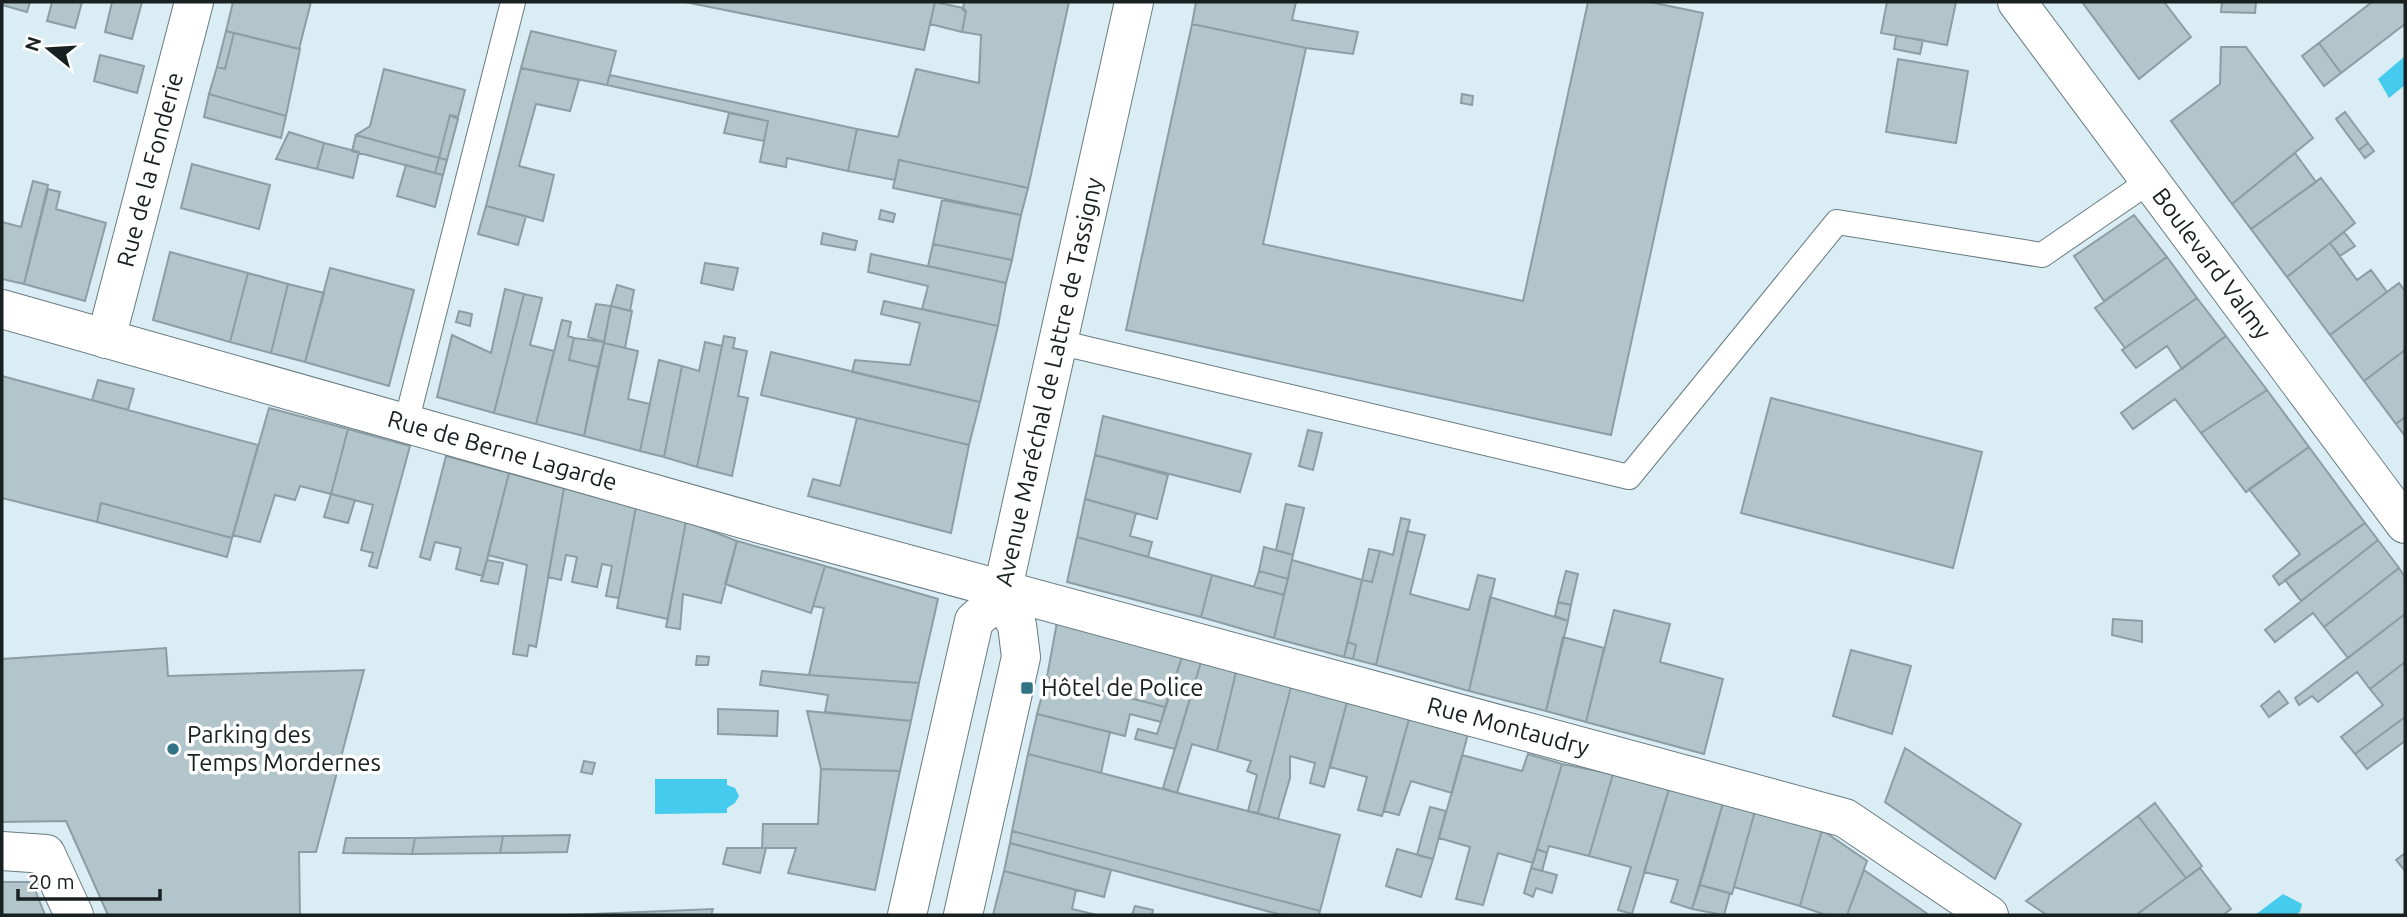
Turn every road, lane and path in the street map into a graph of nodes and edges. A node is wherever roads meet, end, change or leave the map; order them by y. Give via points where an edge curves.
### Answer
1 (194, 2) edge
2 (513, 2) edge
3 (1134, 2) edge
4 (2017, 2) edge
5 (2151, 180) junction
6 (2, 309) edge
7 (106, 339) junction
8 (1058, 342) junction
9 (406, 423) junction
10 (2405, 524) edge
11 (1002, 593) junction
12 (2, 851) edge
13 (74, 915) edge
14 (907, 915) edge
15 (963, 915) edge
16 (1989, 915) edge

1 - 7 street, Rue de la Fonderie
2 - 9 lane
3 - 8 street, Avenue Maréchal de Lattre de Tassigny
4 - 5 street, Boulevard Valmy
5 - 8 lane via 2042,255 1837,222 1629,477
5 - 10 street, Boulevard Valmy
6 - 7 street, Rue de Berne Lagarde
7 - 9 street, Rue de Berne Lagarde
8 - 11 street, Avenue Maréchal de Lattre de Tassigny
9 - 11 street, Rue de Berne Lagarde
11 - 14 street, Avenue Maréchal de Lattre de Tassigny via 974,621
11 - 15 street via 1017,625 1021,657
11 - 16 street, Rue Montaudry via 1845,818
12 - 13 street via 46,855

